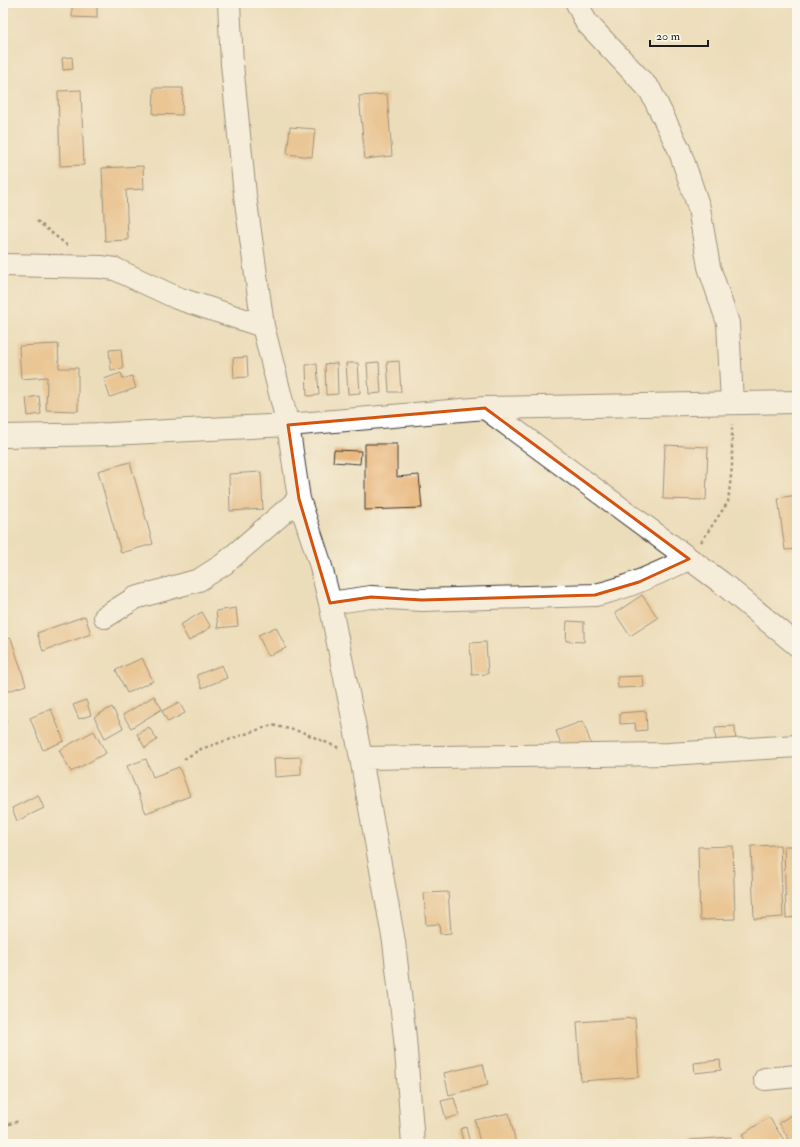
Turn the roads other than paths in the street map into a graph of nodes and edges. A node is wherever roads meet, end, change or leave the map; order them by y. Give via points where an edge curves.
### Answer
1 (229, 3) edge
2 (577, 3) edge
3 (3, 265) edge
4 (263, 326) junction
5 (797, 402) edge
6 (732, 403) junction
7 (485, 408) junction
8 (288, 425) junction
9 (3, 436) edge
10 (298, 499) junction
11 (689, 559) junction
12 (330, 603) junction
13 (105, 617) dead end
14 (797, 645) edge
15 (797, 746) edge
16 (361, 758) junction
17 (797, 1076) edge
18 (765, 1079) dead end
19 (413, 1144) edge

1 - 4 street via 232,64 245,195
2 - 6 street via 586,22 650,90 678,149 699,208 709,267 728,323
3 - 4 street via 114,269 177,298
4 - 8 street
5 - 6 street
6 - 7 street
7 - 8 street
7 - 11 street
8 - 9 street via 110,434
8 - 10 street
10 - 12 street via 320,563
10 - 13 street via 224,564 199,580 135,598
11 - 12 street via 616,591 595,595 422,600 371,597
11 - 14 street
12 - 16 street
15 - 16 street via 669,754
16 - 19 street via 394,942
17 - 18 street

